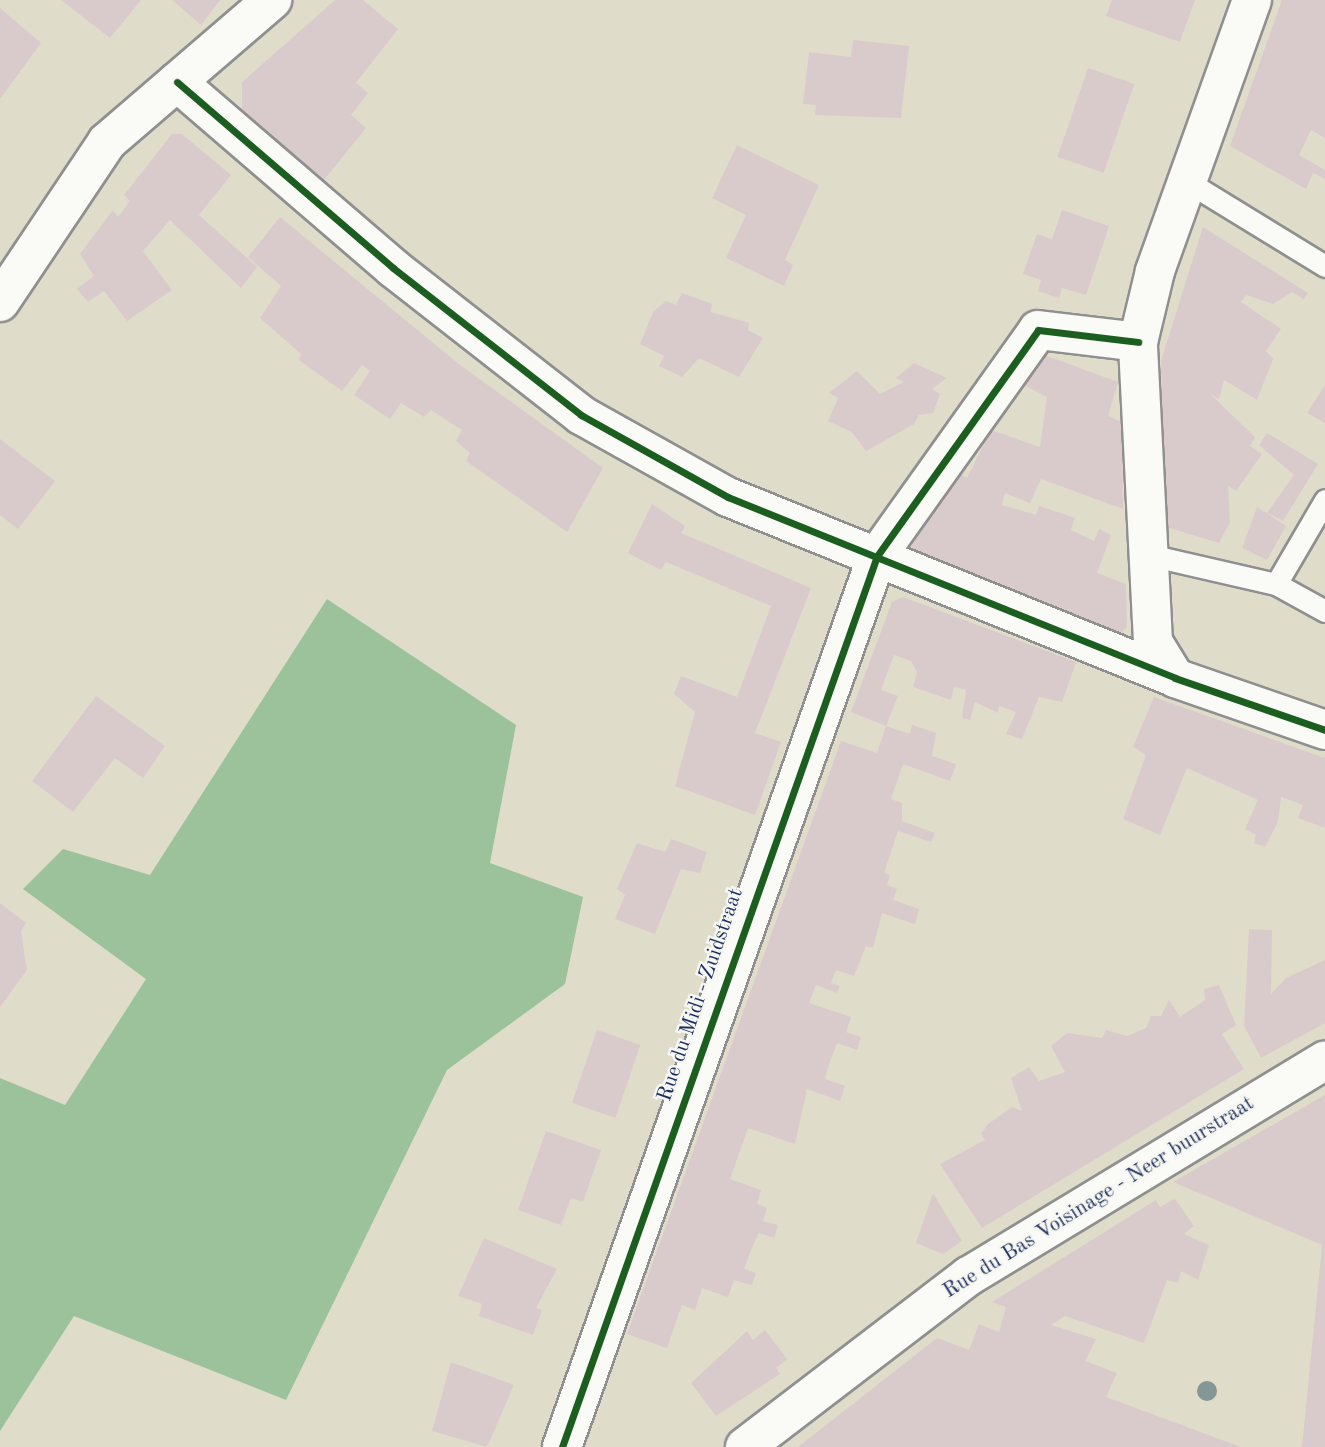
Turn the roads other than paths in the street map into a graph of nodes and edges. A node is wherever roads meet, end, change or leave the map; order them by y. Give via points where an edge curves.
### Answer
1 (272, 0) edge
2 (1252, 0) edge
3 (177, 82) junction
4 (1188, 182) junction
5 (1325, 266) edge
6 (0, 302) edge
7 (1138, 342) junction
8 (1325, 500) edge
9 (1145, 554) junction
10 (877, 556) junction
11 (1276, 584) junction
12 (1325, 611) edge
13 (1175, 678) junction
14 (1325, 730) edge
15 (1325, 1060) edge
16 (562, 1447) edge
17 (745, 1447) edge

1 - 3 street
2 - 4 street
3 - 6 street via 107,142
3 - 10 street via 393,268 581,415 728,497
4 - 5 lane
4 - 7 street
7 - 9 street
7 - 10 street, Rue du Midi - Zuidstraat via 1038,330
8 - 11 lane
9 - 11 lane
9 - 13 street via 1153,642
10 - 13 street
10 - 16 street, Rue du Midi - Zuidstraat
11 - 12 lane
13 - 14 street
15 - 17 street, Rue du Bas Voisinage - Neer buurstraat via 970,1276

